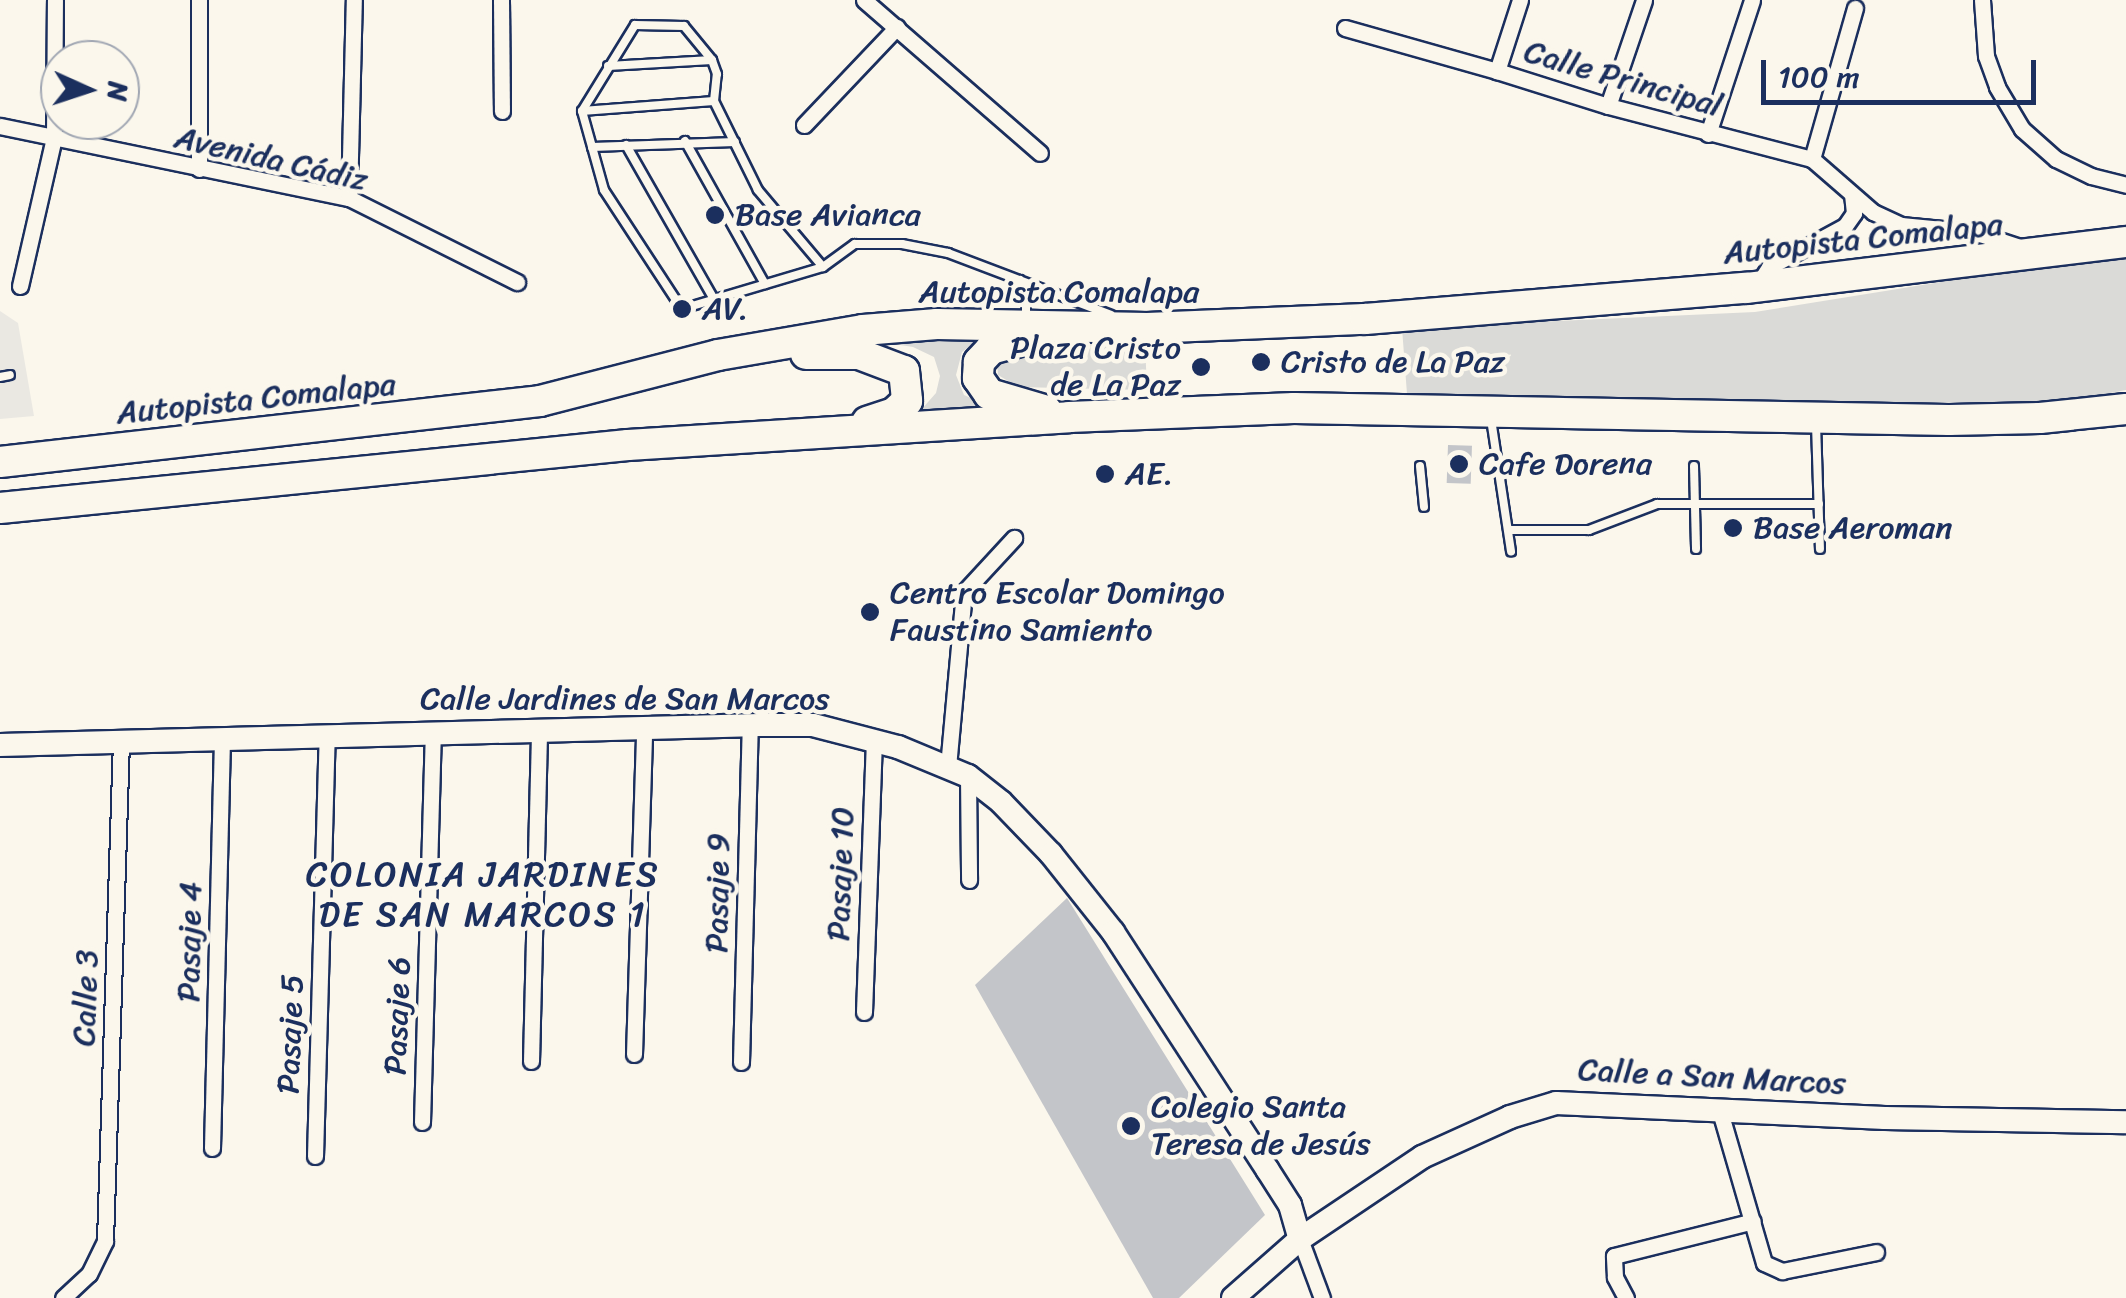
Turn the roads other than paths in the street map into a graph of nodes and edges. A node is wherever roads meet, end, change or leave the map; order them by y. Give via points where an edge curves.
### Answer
1 (55, 0) edge
2 (199, 0) edge
3 (354, 0) edge
4 (500, 0) edge
5 (864, 0) edge
6 (1520, 0) edge
7 (1644, 0) edge
8 (1752, 0) edge
9 (1982, 0) edge
10 (1855, 8) dead end
11 (897, 28) junction
12 (1345, 28) dead end
13 (55, 40) edge
14 (712, 60) junction
15 (608, 66) junction
16 (1497, 71) junction
17 (714, 101) junction
18 (1608, 106) junction
19 (502, 111) dead end
20 (582, 111) junction
21 (804, 125) dead end
22 (0, 126) edge
23 (1708, 134) junction
24 (40, 135) edge
25 (54, 140) edge
26 (63, 140) edge
27 (685, 142) junction
28 (735, 142) junction
29 (626, 145) junction
30 (592, 147) junction
31 (1040, 153) dead end
32 (1812, 159) junction
33 (199, 169) junction
34 (2126, 186) edge
35 (1852, 196) junction
36 (349, 198) junction
37 (2126, 242) edge
38 (2038, 255) junction
39 (823, 267) junction
40 (1020, 280) junction
41 (517, 282) dead end
42 (764, 284) junction
43 (20, 286) dead end
44 (1757, 287) junction
45 (714, 299) junction
46 (1026, 326) junction
47 (1087, 328) junction
48 (1147, 328) junction
49 (718, 355) junction
50 (2126, 409) edge
51 (1490, 414) junction
52 (1069, 417) junction
53 (1816, 420) junction
54 (791, 435) junction
55 (8, 458) edge
56 (1420, 466) dead end
57 (1694, 466) dead end
58 (1696, 504) junction
59 (1819, 504) junction
60 (1424, 507) dead end
61 (0, 508) edge
62 (1509, 530) junction
63 (1589, 530) junction
64 (1014, 538) dead end
65 (1590, 543) dead end
66 (1696, 548) dead end
67 (1820, 548) dead end
68 (1510, 551) dead end
69 (750, 725) junction
70 (644, 728) junction
71 (538, 730) junction
72 (434, 732) junction
73 (327, 733) junction
74 (222, 738) junction
75 (874, 738) junction
76 (121, 739) junction
77 (0, 745) edge
78 (958, 772) junction
79 (970, 880) dead end
80 (864, 1012) dead end
81 (634, 1054) dead end
82 (531, 1061) dead end
83 (741, 1062) dead end
84 (1719, 1108) junction
85 (422, 1122) dead end
86 (2126, 1122) edge
87 (212, 1148) dead end
88 (315, 1156) dead end
89 (1753, 1221) junction
90 (1300, 1240) junction
91 (1876, 1252) dead end
92 (63, 1298) edge
93 (1232, 1298) edge
94 (1322, 1298) edge
95 (1626, 1298) edge

1 - 13 street
2 - 33 street
3 - 36 street
4 - 19 street
5 - 11 street
6 - 16 street, Calle Principal
7 - 18 street
8 - 23 street
9 - 34 street via 1986,56 2022,129 2056,159
10 - 32 street
11 - 21 street
11 - 31 street
12 - 16 street
14 - 15 lane
14 - 15 lane via 684,26 640,22
14 - 17 lane
15 - 20 lane
16 - 18 street, Calle Principal
17 - 20 lane
17 - 28 lane
18 - 23 street, Calle Principal
20 - 30 lane
22 - 24 street, Avenida Cádiz
23 - 32 street, Calle Principal
25 - 43 street
26 - 33 street, Avenida Cádiz
27 - 28 lane
27 - 29 lane
27 - 42 lane
28 - 39 lane via 758,190
29 - 30 lane
29 - 45 lane
30 - 45 lane via 604,190 682,309
32 - 35 street, Calle Principal
33 - 36 street, Avenida Cádiz
35 - 38 street, Calle Principal via 1900,225 1974,232
35 - 44 street via 1854,213 1845,226 1769,267
36 - 41 street, Avenida Cádiz
37 - 38 highway, Autopista Comalapa
38 - 44 highway, Autopista Comalapa
39 - 40 lane via 855,244 902,244
39 - 42 lane
40 - 46 lane
40 - 48 lane
42 - 45 lane
44 - 48 highway, Autopista Comalapa via 1365,320
46 - 47 highway, Autopista Comalapa
46 - 49 highway, Autopista Comalapa via 863,330
47 - 48 highway, Autopista Comalapa
47 - 52 highway via 1004,343 980,362 978,378 989,394
49 - 54 highway via 859,354 895,365 908,379 907,401 894,413
49 - 55 highway, Autopista Comalapa via 540,401
50 - 53 highway via 2040,418
51 - 52 highway via 1294,408
51 - 53 highway
51 - 62 lane
52 - 54 highway
53 - 59 lane
54 - 61 highway via 628,444
56 - 60 lane
57 - 58 lane
58 - 59 lane
58 - 63 lane via 1658,504
58 - 66 lane
59 - 67 lane
62 - 63 lane
62 - 68 lane
63 - 65 lane
64 - 78 street via 964,592
69 - 70 main road, Calle Jardines de San Marcos
69 - 75 main road, Calle Jardines de San Marcos via 813,726
69 - 83 street, Pasaje 9
70 - 71 main road, Calle Jardines de San Marcos
70 - 81 street
71 - 72 main road, Calle Jardines de San Marcos
71 - 82 street
72 - 73 main road, Calle Jardines de San Marcos
72 - 85 street, Pasaje 6
73 - 74 main road, Calle Jardines de San Marcos
73 - 88 street, Pasaje 5
74 - 76 main road, Calle Jardines de San Marcos
74 - 87 street, Pasaje 4
75 - 78 main road, Calle Jardines de San Marcos
75 - 80 street, Pasaje 10
76 - 77 main road, Calle Jardines de San Marcos
76 - 92 street, Calle 3 via 107,1210 99,1258
78 - 79 street
78 - 90 main road, Calle Jardines de San Marcos via 1001,802 1112,932 1290,1205
84 - 86 main road, Calle a San Marcos
84 - 89 street
84 - 90 main road, Calle a San Marcos via 1556,1103 1510,1117 1422,1157
89 - 91 street via 1772,1269
89 - 95 street via 1614,1256
90 - 93 main road, Calle a San Marcos
90 - 94 street

